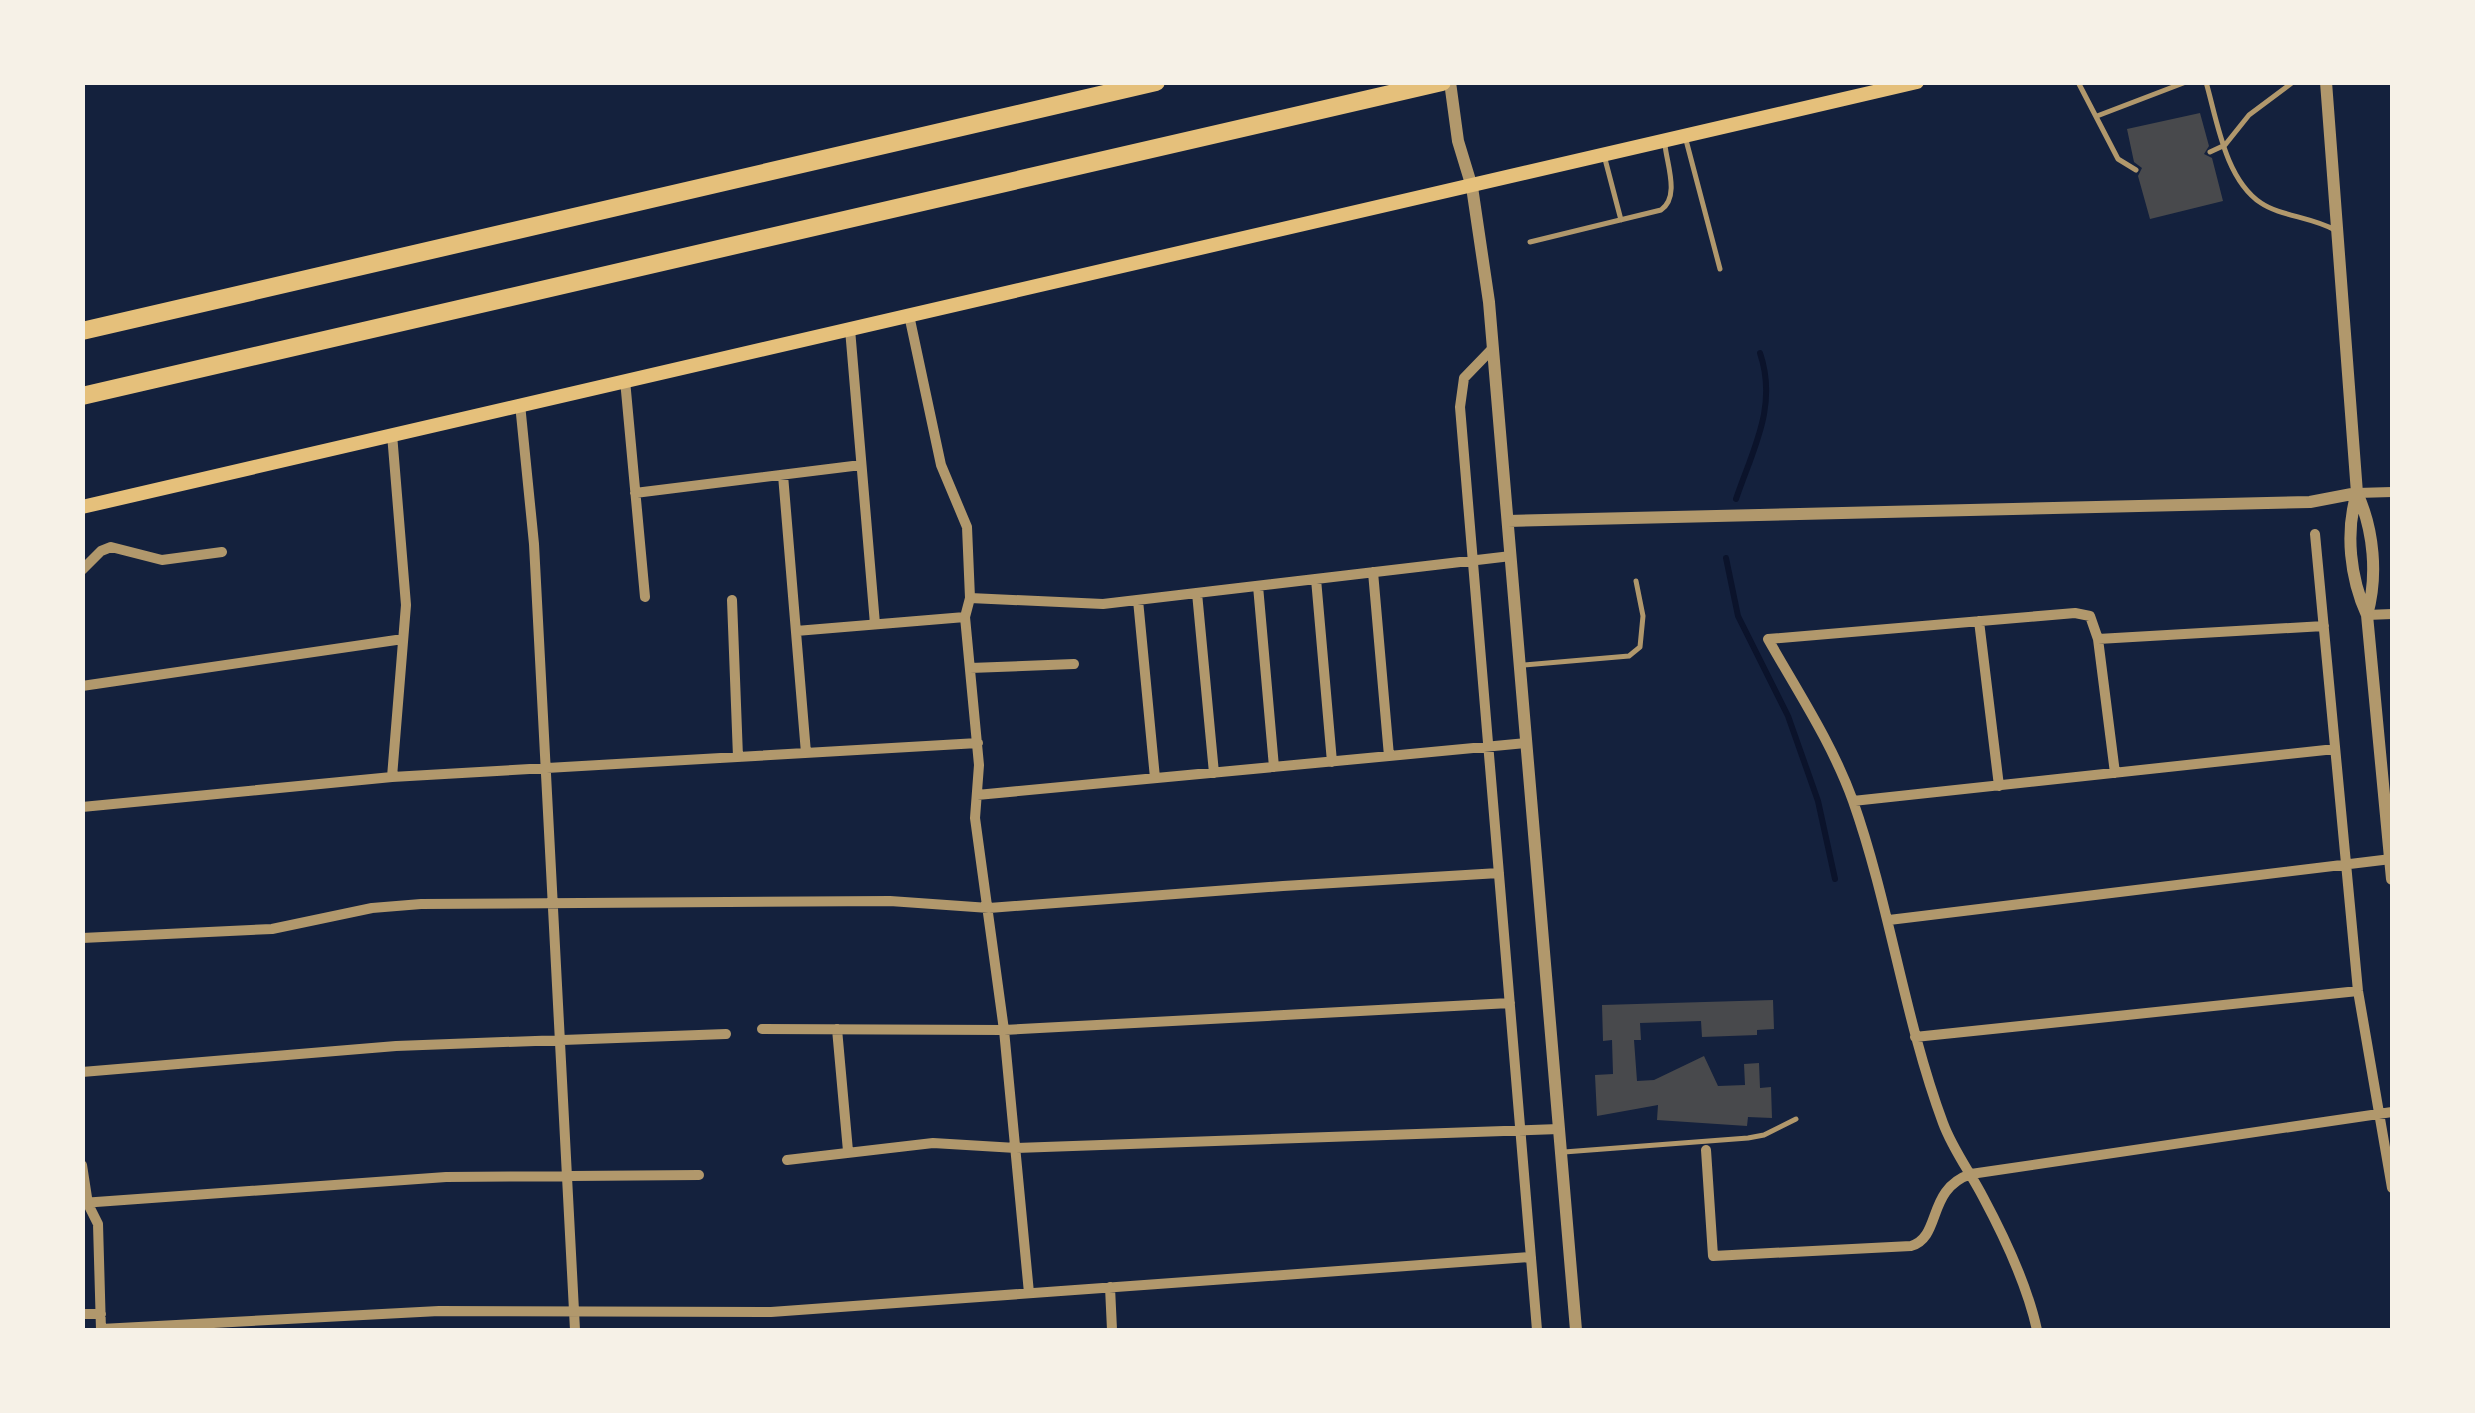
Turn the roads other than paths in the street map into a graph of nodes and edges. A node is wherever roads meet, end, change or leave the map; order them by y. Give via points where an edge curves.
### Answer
1 (1156, 82) edge
2 (1442, 82) edge
3 (1450, 82) edge
4 (1917, 82) edge
5 (2078, 82) edge
6 (2186, 82) edge
7 (2206, 82) edge
8 (2293, 82) edge
9 (2326, 82) edge
10 (2097, 116) junction
11 (1686, 137) junction
12 (1664, 142) junction
13 (2225, 144) junction
14 (2210, 152) dead end
15 (1604, 156) junction
16 (2136, 170) dead end
17 (1472, 187) junction
18 (1621, 220) junction
19 (2337, 232) junction
20 (1530, 242) dead end
21 (1720, 269) dead end
22 (909, 315) junction
23 (850, 328) junction
24 (82, 332) edge
25 (1494, 348) junction
26 (625, 380) junction
27 (82, 396) edge
28 (520, 404) junction
29 (392, 434) junction
30 (861, 465) junction
31 (783, 475) junction
32 (2392, 492) edge
33 (636, 493) junction
34 (2357, 493) junction
35 (82, 506) edge
36 (1508, 520) junction
37 (2315, 534) dead end
38 (222, 552) dead end
39 (1511, 556) junction
40 (1474, 560) junction
41 (82, 570) edge
42 (1373, 572) junction
43 (1316, 579) junction
44 (1636, 581) dead end
45 (1258, 586) junction
46 (1198, 593) junction
47 (645, 597) dead end
48 (970, 598) junction
49 (732, 600) dead end
50 (1138, 600) junction
51 (2392, 614) edge
52 (2367, 615) junction
53 (966, 617) junction
54 (1979, 621) junction
55 (875, 624) junction
56 (2324, 626) junction
57 (796, 631) junction
58 (403, 638) junction
59 (2098, 638) junction
60 (1074, 664) dead end
61 (1520, 666) junction
62 (970, 668) junction
63 (82, 686) edge
64 (978, 743) junction
65 (1527, 743) junction
66 (1488, 747) junction
67 (2335, 750) junction
68 (806, 753) junction
69 (1389, 756) junction
70 (738, 757) junction
71 (2387, 759) edge
72 (1332, 762) junction
73 (1274, 767) junction
74 (546, 768) junction
75 (1214, 773) junction
76 (2115, 773) junction
77 (392, 777) junction
78 (1156, 778) junction
79 (1998, 786) junction
80 (976, 795) junction
81 (1853, 802) junction
82 (82, 808) edge
83 (2391, 858) edge
84 (2346, 864) junction
85 (1499, 874) junction
86 (2392, 879) edge
87 (553, 904) junction
88 (989, 908) junction
89 (1888, 920) junction
90 (82, 938) edge
91 (2358, 991) junction
92 (1510, 1003) junction
93 (762, 1029) dead end
94 (837, 1029) junction
95 (1004, 1030) junction
96 (726, 1034) dead end
97 (1915, 1037) junction
98 (561, 1041) junction
99 (82, 1072) edge
100 (2392, 1112) edge
101 (2378, 1114) junction
102 (1796, 1119) dead end
103 (1559, 1129) junction
104 (1520, 1130) junction
105 (1016, 1148) junction
106 (1706, 1150) dead end
107 (848, 1151) junction
108 (1561, 1152) junction
109 (787, 1160) dead end
110 (82, 1165) edge
111 (699, 1174) dead end
112 (1971, 1174) junction
113 (569, 1178) junction
114 (2392, 1188) edge
115 (85, 1203) edge
116 (1531, 1256) junction
117 (1110, 1287) junction
118 (1029, 1293) junction
119 (574, 1311) junction
120 (82, 1314) edge
121 (101, 1314) junction
122 (101, 1330) edge
123 (575, 1330) edge
124 (1112, 1330) edge
125 (1537, 1330) edge
126 (1576, 1330) edge
127 (2037, 1330) edge

1 - 24 highway
2 - 27 highway
3 - 17 street
4 - 11 main road
5 - 10 lane
6 - 10 lane
7 - 13 lane
8 - 13 lane via 2249,115
9 - 19 street
10 - 16 lane via 2118,159
11 - 12 main road
11 - 21 lane
12 - 15 main road
12 - 18 lane via 1668,205
13 - 14 lane
13 - 19 lane via 2238,179 2261,203
15 - 17 main road
15 - 18 lane
17 - 22 main road
17 - 25 street
18 - 20 lane
19 - 34 street
22 - 23 main road
22 - 48 street via 941,465 967,527
23 - 26 main road
23 - 30 street
25 - 36 street
25 - 40 street via 1473,366 1461,390
26 - 28 main road
26 - 33 street
28 - 29 main road
28 - 74 street
29 - 35 main road
29 - 58 street via 405,572
30 - 31 street
30 - 55 street
31 - 33 street
31 - 57 street
32 - 34 street
33 - 47 street
34 - 36 street via 2310,502
34 - 52 street via 2368,516 2374,589
36 - 39 street
37 - 56 street
38 - 41 street via 162,560 111,548
39 - 40 street
39 - 61 street
40 - 42 street
40 - 66 street
42 - 43 street
42 - 69 street
43 - 45 street
43 - 72 street
44 - 61 lane via 1643,616 1640,647 1629,656
45 - 46 street
45 - 73 street
46 - 50 street
46 - 75 street
48 - 50 street
48 - 53 street
49 - 70 street
50 - 78 street
51 - 52 street
52 - 71 street
53 - 55 street
53 - 62 street
54 - 59 street via 2082,613 2090,616
54 - 79 street
54 - 81 street via 1768,639
55 - 57 street
56 - 59 street
56 - 67 street
57 - 68 street
58 - 63 street
58 - 77 street
59 - 76 street
60 - 62 street
61 - 65 street
62 - 64 street
64 - 68 street
64 - 80 street
65 - 66 street
65 - 103 street
66 - 69 street
66 - 85 street
67 - 76 street
67 - 84 street
68 - 70 street
69 - 72 street
70 - 74 street
71 - 83 street
72 - 73 street
73 - 75 street
74 - 77 street
74 - 87 street
75 - 78 street
76 - 79 street
77 - 82 street
78 - 80 street
79 - 81 street
80 - 88 street
81 - 89 street
83 - 84 street
83 - 86 street
84 - 89 street
84 - 91 street
85 - 88 street
85 - 92 street
87 - 88 street via 890,901
87 - 90 street via 398,906 272,929
87 - 98 street
88 - 95 street
89 - 97 street
91 - 97 street
91 - 101 street
92 - 95 street
92 - 104 street
93 - 94 street
94 - 95 street
94 - 107 street
95 - 105 street
96 - 98 street
97 - 112 street via 1943,1124
98 - 99 street via 396,1046
98 - 113 street
100 - 101 street
101 - 112 street
101 - 114 street
102 - 108 lane via 1748,1138
103 - 104 street
103 - 108 street
104 - 105 street
104 - 116 street
105 - 107 street via 933,1143
105 - 118 street
106 - 112 street via 1714,1256 1918,1244 1943,1193
107 - 109 street
108 - 126 street
110 - 115 street
111 - 113 street
112 - 127 street
113 - 115 street via 413,1178
113 - 119 street
115 - 121 street via 98,1224
116 - 117 street
116 - 125 street
117 - 118 street
117 - 124 street
118 - 119 street via 770,1312
119 - 122 street via 438,1311
119 - 123 street
120 - 121 street
121 - 122 street

